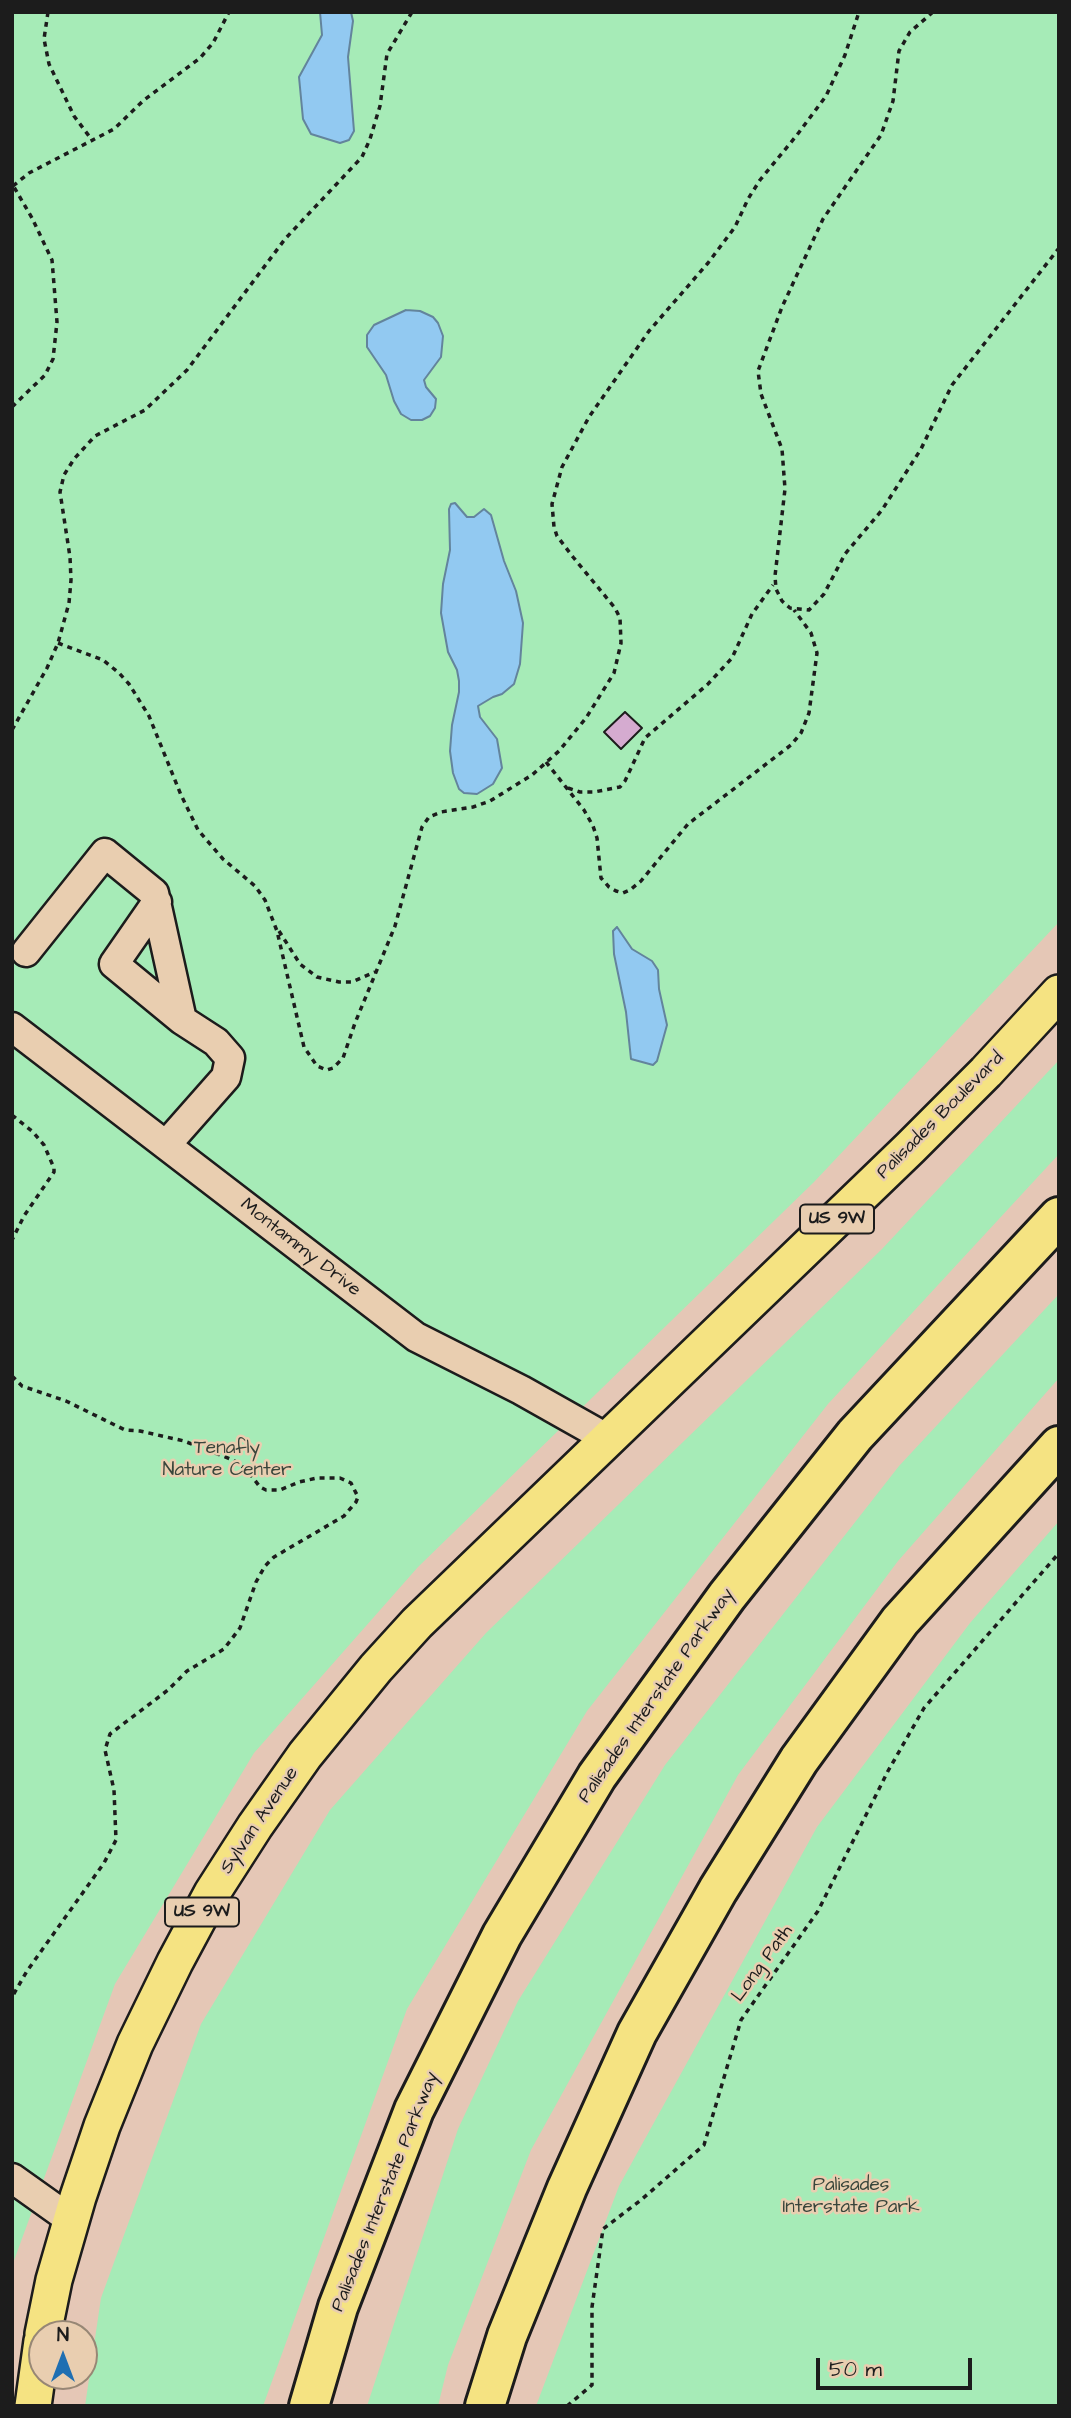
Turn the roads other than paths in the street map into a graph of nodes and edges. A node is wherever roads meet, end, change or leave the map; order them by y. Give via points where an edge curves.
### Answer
1 (157, 902) junction
2 (26, 952) dead end
3 (1059, 993) edge
4 (182, 1020) junction
5 (12, 1027) edge
6 (166, 1145) junction
7 (1059, 1217) edge
8 (608, 1439) junction
9 (1059, 1446) edge
10 (12, 2178) edge
11 (71, 2220) junction
12 (46, 2320) edge
13 (309, 2406) edge
14 (485, 2406) edge

1 - 2 street via 154,893 105,853
1 - 4 street
1 - 4 street via 114,964
3 - 8 main road, Palisades Boulevard / US 9W via 964,1095
4 - 6 street via 216,1042 230,1058 226,1077
5 - 6 street, Montammy Drive
6 - 8 street, Montammy Drive via 416,1337
7 - 13 highway, Palisades Interstate Parkway via 855,1435 727,1596 597,1776 502,1935 414,2110 338,2307
8 - 11 main road, Sylvan Avenue / US 9W via 395,1646 322,1733 254,1826 198,1917 154,2003 109,2106
9 - 14 highway via 900,1621 799,1760 718,1890 637,2034 567,2188 507,2336
10 - 11 street
11 - 12 main road, Sylvan Avenue / US 9W

